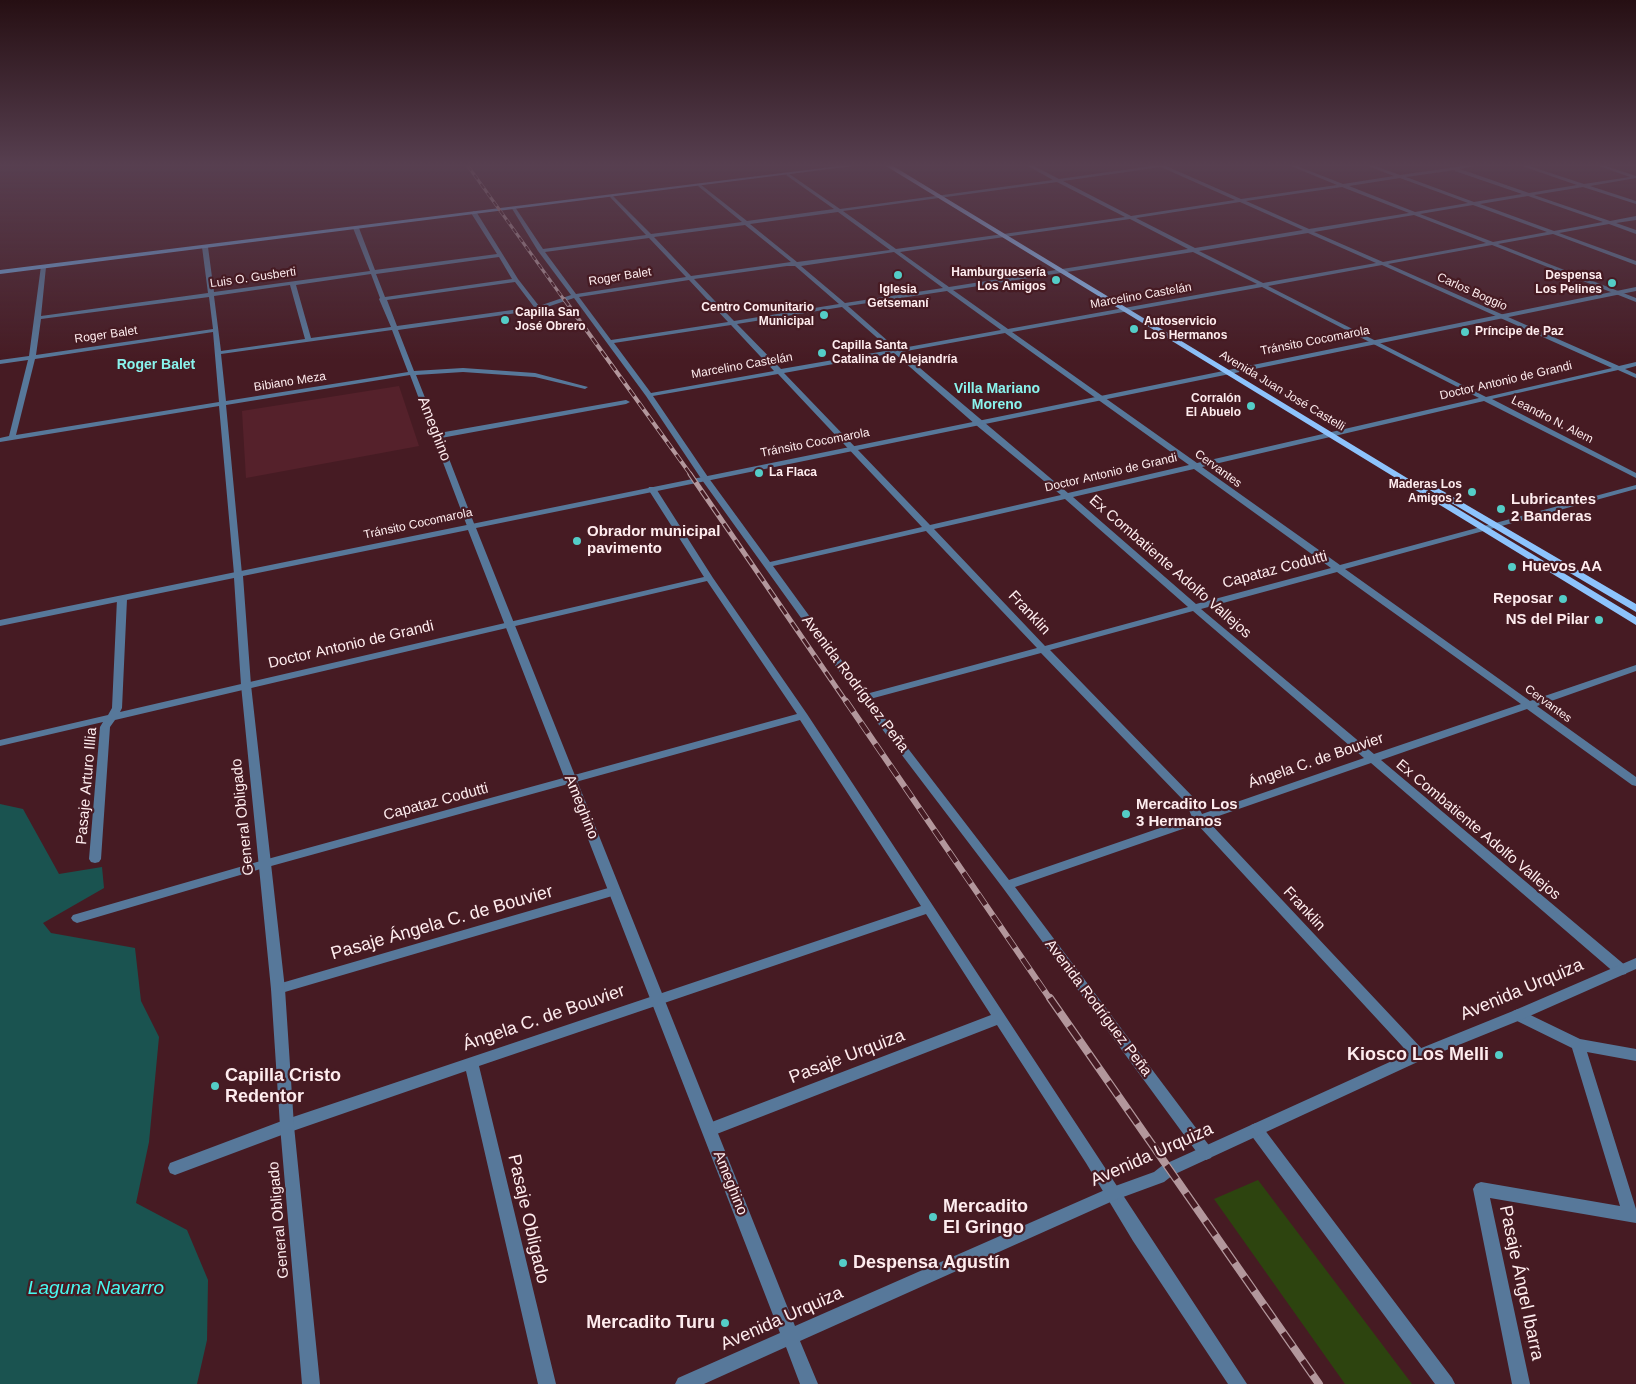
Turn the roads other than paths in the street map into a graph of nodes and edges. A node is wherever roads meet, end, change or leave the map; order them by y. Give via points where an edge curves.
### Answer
1 (335, 231) edge
2 (357, 231) edge
3 (485, 231) edge
4 (528, 231) edge
5 (645, 231) edge
6 (689, 231) edge
7 (754, 231) edge
8 (867, 231) edge
9 (994, 231) edge
10 (1005, 231) edge
11 (1043, 231) edge
12 (1155, 231) edge
13 (1303, 231) edge
14 (1307, 231) edge
15 (1458, 231) edge
16 (1546, 231) edge
17 (1567, 231) edge
18 (1553, 233) junction
19 (1001, 235) junction
20 (1013, 235) junction
21 (650, 236) junction
22 (1492, 244) junction
23 (205, 247) junction
24 (1193, 250) junction
25 (541, 251) junction
26 (896, 251) junction
27 (500, 255) junction
28 (1636, 263) edge
29 (796, 264) junction
30 (1380, 264) junction
31 (43, 267) junction
32 (1059, 270) junction
33 (1070, 270) junction
34 (0, 272) edge
35 (373, 273) junction
36 (690, 278) junction
37 (516, 280) junction
38 (293, 284) junction
39 (1263, 286) junction
40 (947, 288) junction
41 (1636, 289) edge
42 (1618, 293) junction
43 (210, 295) junction
44 (576, 296) junction
45 (382, 299) junction
46 (1636, 300) edge
47 (842, 305) junction
48 (538, 308) junction
49 (1134, 308) junction
50 (1124, 310) junction
51 (1500, 317) junction
52 (38, 318) junction
53 (731, 323) junction
54 (394, 328) junction
55 (216, 330) junction
56 (1006, 331) junction
57 (308, 340) junction
58 (610, 342) junction
59 (1376, 342) junction
60 (896, 350) junction
61 (218, 353) junction
62 (32, 358) junction
63 (0, 362) edge
64 (1636, 364) edge
65 (1618, 368) junction
66 (1237, 370) junction
67 (779, 371) junction
68 (1225, 372) junction
69 (412, 374) junction
70 (1636, 376) edge
71 (584, 387) dead end
72 (649, 395) junction
73 (1099, 398) junction
74 (1485, 398) junction
75 (626, 402) dead end
76 (222, 404) junction
77 (978, 423) junction
78 (1334, 434) junction
79 (437, 436) junction
80 (12, 438) junction
81 (0, 440) edge
82 (851, 449) junction
83 (1196, 467) junction
84 (1636, 476) edge
85 (705, 478) junction
86 (1636, 487) edge
87 (652, 489) junction
88 (1067, 496) junction
89 (1497, 525) junction
90 (471, 526) junction
91 (928, 528) junction
92 (1484, 529) junction
93 (768, 565) junction
94 (1337, 568) junction
95 (238, 574) junction
96 (709, 578) junction
97 (122, 599) junction
98 (1195, 608) junction
99 (1636, 609) edge
100 (1636, 622) edge
101 (0, 623) edge
102 (510, 624) junction
103 (1043, 649) junction
104 (1636, 668) edge
105 (246, 685) junction
106 (864, 698) junction
107 (1529, 705) junction
108 (802, 716) junction
109 (110, 718) junction
110 (0, 743) edge
111 (1373, 758) junction
112 (571, 781) junction
113 (1636, 782) edge
114 (1199, 819) junction
115 (95, 858) dead end
116 (264, 864) junction
117 (1007, 885) junction
118 (615, 891) junction
119 (927, 909) junction
120 (77, 918) dead end
121 (1636, 963) edge
122 (1621, 970) junction
123 (278, 989) junction
124 (658, 999) junction
125 (1518, 1015) junction
126 (999, 1018) junction
127 (1578, 1044) junction
128 (1419, 1054) junction
129 (1636, 1055) edge
130 (471, 1063) junction
131 (287, 1126) junction
132 (709, 1130) junction
133 (1256, 1130) junction
134 (1206, 1153) junction
135 (175, 1168) dead end
136 (1112, 1194) junction
137 (1633, 1216) edge
138 (791, 1336) junction
139 (311, 1384) edge
140 (547, 1384) edge
141 (684, 1384) edge
142 (809, 1384) edge
143 (1238, 1384) edge
144 (1446, 1384) edge
145 (1521, 1384) edge

1 - 23 main road
2 - 35 street, Ameghino
3 - 27 street
4 - 25 street, Avenida Rodríguez Peña
5 - 21 street, Franklin
6 - 21 street
7 - 29 street, Ex Combatiente Adolfo Vallejos
8 - 26 street, Cervantes
9 - 19 main road, Avenida Juan José Castelli
10 - 20 main road, Avenida Juan José Castelli
11 - 20 street, Roger Balet
12 - 24 street, Leandro N. Alem
13 - 24 street
14 - 30 street, Carlos Boggio
15 - 22 street
16 - 18 street
17 - 18 street, Marcelino Castelán
18 - 22 street, Marcelino Castelán
18 - 28 street
19 - 20 street, Roger Balet
19 - 26 street, Roger Balet
19 - 32 main road, Avenida Juan José Castelli
20 - 33 main road, Avenida Juan José Castelli
21 - 25 street
21 - 36 street, Franklin
22 - 30 street, Marcelino Castelán
22 - 42 street
23 - 31 main road
23 - 43 street, General Obligado
24 - 33 street
24 - 39 street, Leandro N. Alem
25 - 44 street, Avenida Rodríguez Peña
26 - 29 street, Roger Balet
26 - 40 street, Cervantes
27 - 35 street, Luis O. Gusberti
27 - 37 street
29 - 36 street, Roger Balet
29 - 47 street, Ex Combatiente Adolfo Vallejos
30 - 39 street, Marcelino Castelán
30 - 51 street, Carlos Boggio
31 - 34 main road
31 - 52 street
32 - 33 street
32 - 40 street
32 - 50 main road, Avenida Juan José Castelli
33 - 49 main road, Avenida Juan José Castelli
35 - 38 street, Luis O. Gusberti
35 - 45 street, Ameghino
36 - 44 street, Roger Balet
36 - 53 street, Franklin
37 - 45 street
37 - 48 street
38 - 43 street, Luis O. Gusberti
38 - 57 street
39 - 49 street, Marcelino Castelán
39 - 59 street, Leandro N. Alem
40 - 47 street
40 - 56 street, Cervantes
41 - 42 street, Tránsito Cocomarola
42 - 46 street
42 - 51 street, Tránsito Cocomarola
43 - 52 street, Luis O. Gusberti
43 - 55 street, General Obligado
44 - 48 street, Roger Balet
44 - 58 street, Avenida Rodríguez Peña
45 - 54 street, Ameghino
47 - 53 street
47 - 60 street, Ex Combatiente Adolfo Vallejos
48 - 54 street, Roger Balet
49 - 50 street, Marcelino Castelán
49 - 66 main road, Avenida Juan José Castelli
50 - 56 street, Marcelino Castelán
50 - 68 main road, Avenida Juan José Castelli
51 - 59 street, Tránsito Cocomarola
51 - 65 street, Carlos Boggio
52 - 62 street
53 - 58 street
53 - 67 street, Franklin
54 - 57 street, Roger Balet
54 - 69 street, Ameghino
55 - 61 street, General Obligado
55 - 62 street, Roger Balet
56 - 60 street, Marcelino Castelán
56 - 73 street, Cervantes
57 - 61 street, Roger Balet
58 - 72 street, Avenida Rodríguez Peña
59 - 66 street, Tránsito Cocomarola
59 - 74 street, Leandro N. Alem
60 - 67 street, Marcelino Castelán
60 - 77 street, Ex Combatiente Adolfo Vallejos
61 - 76 street, General Obligado
62 - 63 street, Roger Balet
62 - 80 street
64 - 65 street, Doctor Antonio de Grandi
65 - 70 street, Carlos Boggio
65 - 74 street, Doctor Antonio de Grandi
66 - 68 street, Tránsito Cocomarola
66 - 78 main road, Avenida Juan José Castelli
67 - 72 street, Marcelino Castelán
67 - 82 street, Franklin
68 - 73 street, Tránsito Cocomarola
68 - 78 main road, Avenida Juan José Castelli
69 - 71 street, Bibiano Meza via 463,370 526,374
69 - 76 street, Bibiano Meza
69 - 79 street, Ameghino
72 - 85 street, Avenida Rodríguez Peña
73 - 77 street, Tránsito Cocomarola
73 - 83 street, Cervantes
74 - 78 street, Doctor Antonio de Grandi
74 - 84 street, Leandro N. Alem
75 - 79 street
76 - 80 street, Bibiano Meza
76 - 95 street, General Obligado
77 - 82 street, Tránsito Cocomarola
77 - 88 street, Ex Combatiente Adolfo Vallejos
78 - 83 street, Doctor Antonio de Grandi
78 - 89 main road, Avenida Juan José Castelli
78 - 92 main road, Avenida Juan José Castelli
79 - 90 street, Ameghino
80 - 81 street, Bibiano Meza
82 - 85 street, Tránsito Cocomarola
82 - 91 street, Franklin
83 - 88 street, Doctor Antonio de Grandi
83 - 94 street, Cervantes
85 - 87 street, Tránsito Cocomarola
85 - 93 street, Avenida Rodríguez Peña
86 - 89 street, Capataz Codutti
87 - 90 street, Tránsito Cocomarola
87 - 96 street
88 - 91 street, Doctor Antonio de Grandi
88 - 98 street, Ex Combatiente Adolfo Vallejos
89 - 92 street, Capataz Codutti
89 - 99 main road, Avenida Juan José Castelli
90 - 95 street, Tránsito Cocomarola
90 - 102 street, Ameghino
91 - 93 street, Doctor Antonio de Grandi
91 - 103 street, Franklin
92 - 94 street, Capataz Codutti
92 - 100 main road, Avenida Juan José Castelli
93 - 106 street, Avenida Rodríguez Peña
94 - 98 street, Capataz Codutti
94 - 107 street, Cervantes
95 - 97 street, Tránsito Cocomarola
95 - 105 street, General Obligado
96 - 102 street, Doctor Antonio de Grandi
96 - 108 street
97 - 101 street, Tránsito Cocomarola
97 - 109 street, Pasaje Arturo Illia via 117,708
98 - 103 street, Capataz Codutti
98 - 111 street, Ex Combatiente Adolfo Vallejos
102 - 105 street, Doctor Antonio de Grandi
102 - 112 street, Ameghino
103 - 106 street, Capataz Codutti
103 - 114 street, Franklin via 1190,801
104 - 107 street, Ángela C. de Bouvier
105 - 109 street, Doctor Antonio de Grandi
105 - 116 street, General Obligado
106 - 117 street, Avenida Rodríguez Peña
107 - 111 street, Ángela C. de Bouvier
107 - 113 street, Cervantes
108 - 112 street, Capataz Codutti
108 - 119 street
109 - 110 street, Doctor Antonio de Grandi
109 - 115 street, Pasaje Arturo Illia via 105,727
111 - 114 street, Ángela C. de Bouvier
111 - 122 street, Ex Combatiente Adolfo Vallejos
112 - 116 street, Capataz Codutti
112 - 118 street, Ameghino
114 - 117 street, Ángela C. de Bouvier
114 - 128 street, Franklin
116 - 120 street, Capataz Codutti
116 - 123 street, General Obligado
117 - 134 street, Avenida Rodríguez Peña
118 - 123 street, Pasaje Ángela C. de Bouvier
118 - 124 street, Ameghino
119 - 124 street, Ángela C. de Bouvier
119 - 126 street
121 - 122 street, Avenida Urquiza
122 - 125 street, Avenida Urquiza
123 - 131 street, General Obligado
124 - 130 street, Ángela C. de Bouvier
124 - 132 street, Ameghino
125 - 127 street
125 - 128 street, Avenida Urquiza
126 - 132 street, Pasaje Urquiza
126 - 136 street
127 - 129 street
127 - 137 street
128 - 133 street, Avenida Urquiza
130 - 131 street, Ángela C. de Bouvier
130 - 140 street, Pasaje Obligado
131 - 135 street, Ángela C. de Bouvier
131 - 139 street, General Obligado
132 - 138 street, Ameghino
133 - 134 street, Avenida Urquiza
133 - 144 street
134 - 136 street, Avenida Urquiza via 1158,1177
136 - 138 street, Avenida Urquiza
136 - 143 street
137 - 145 street, Pasaje Ángel Ibarra via 1481,1189
138 - 141 street, Avenida Urquiza
138 - 142 street, Ameghino

